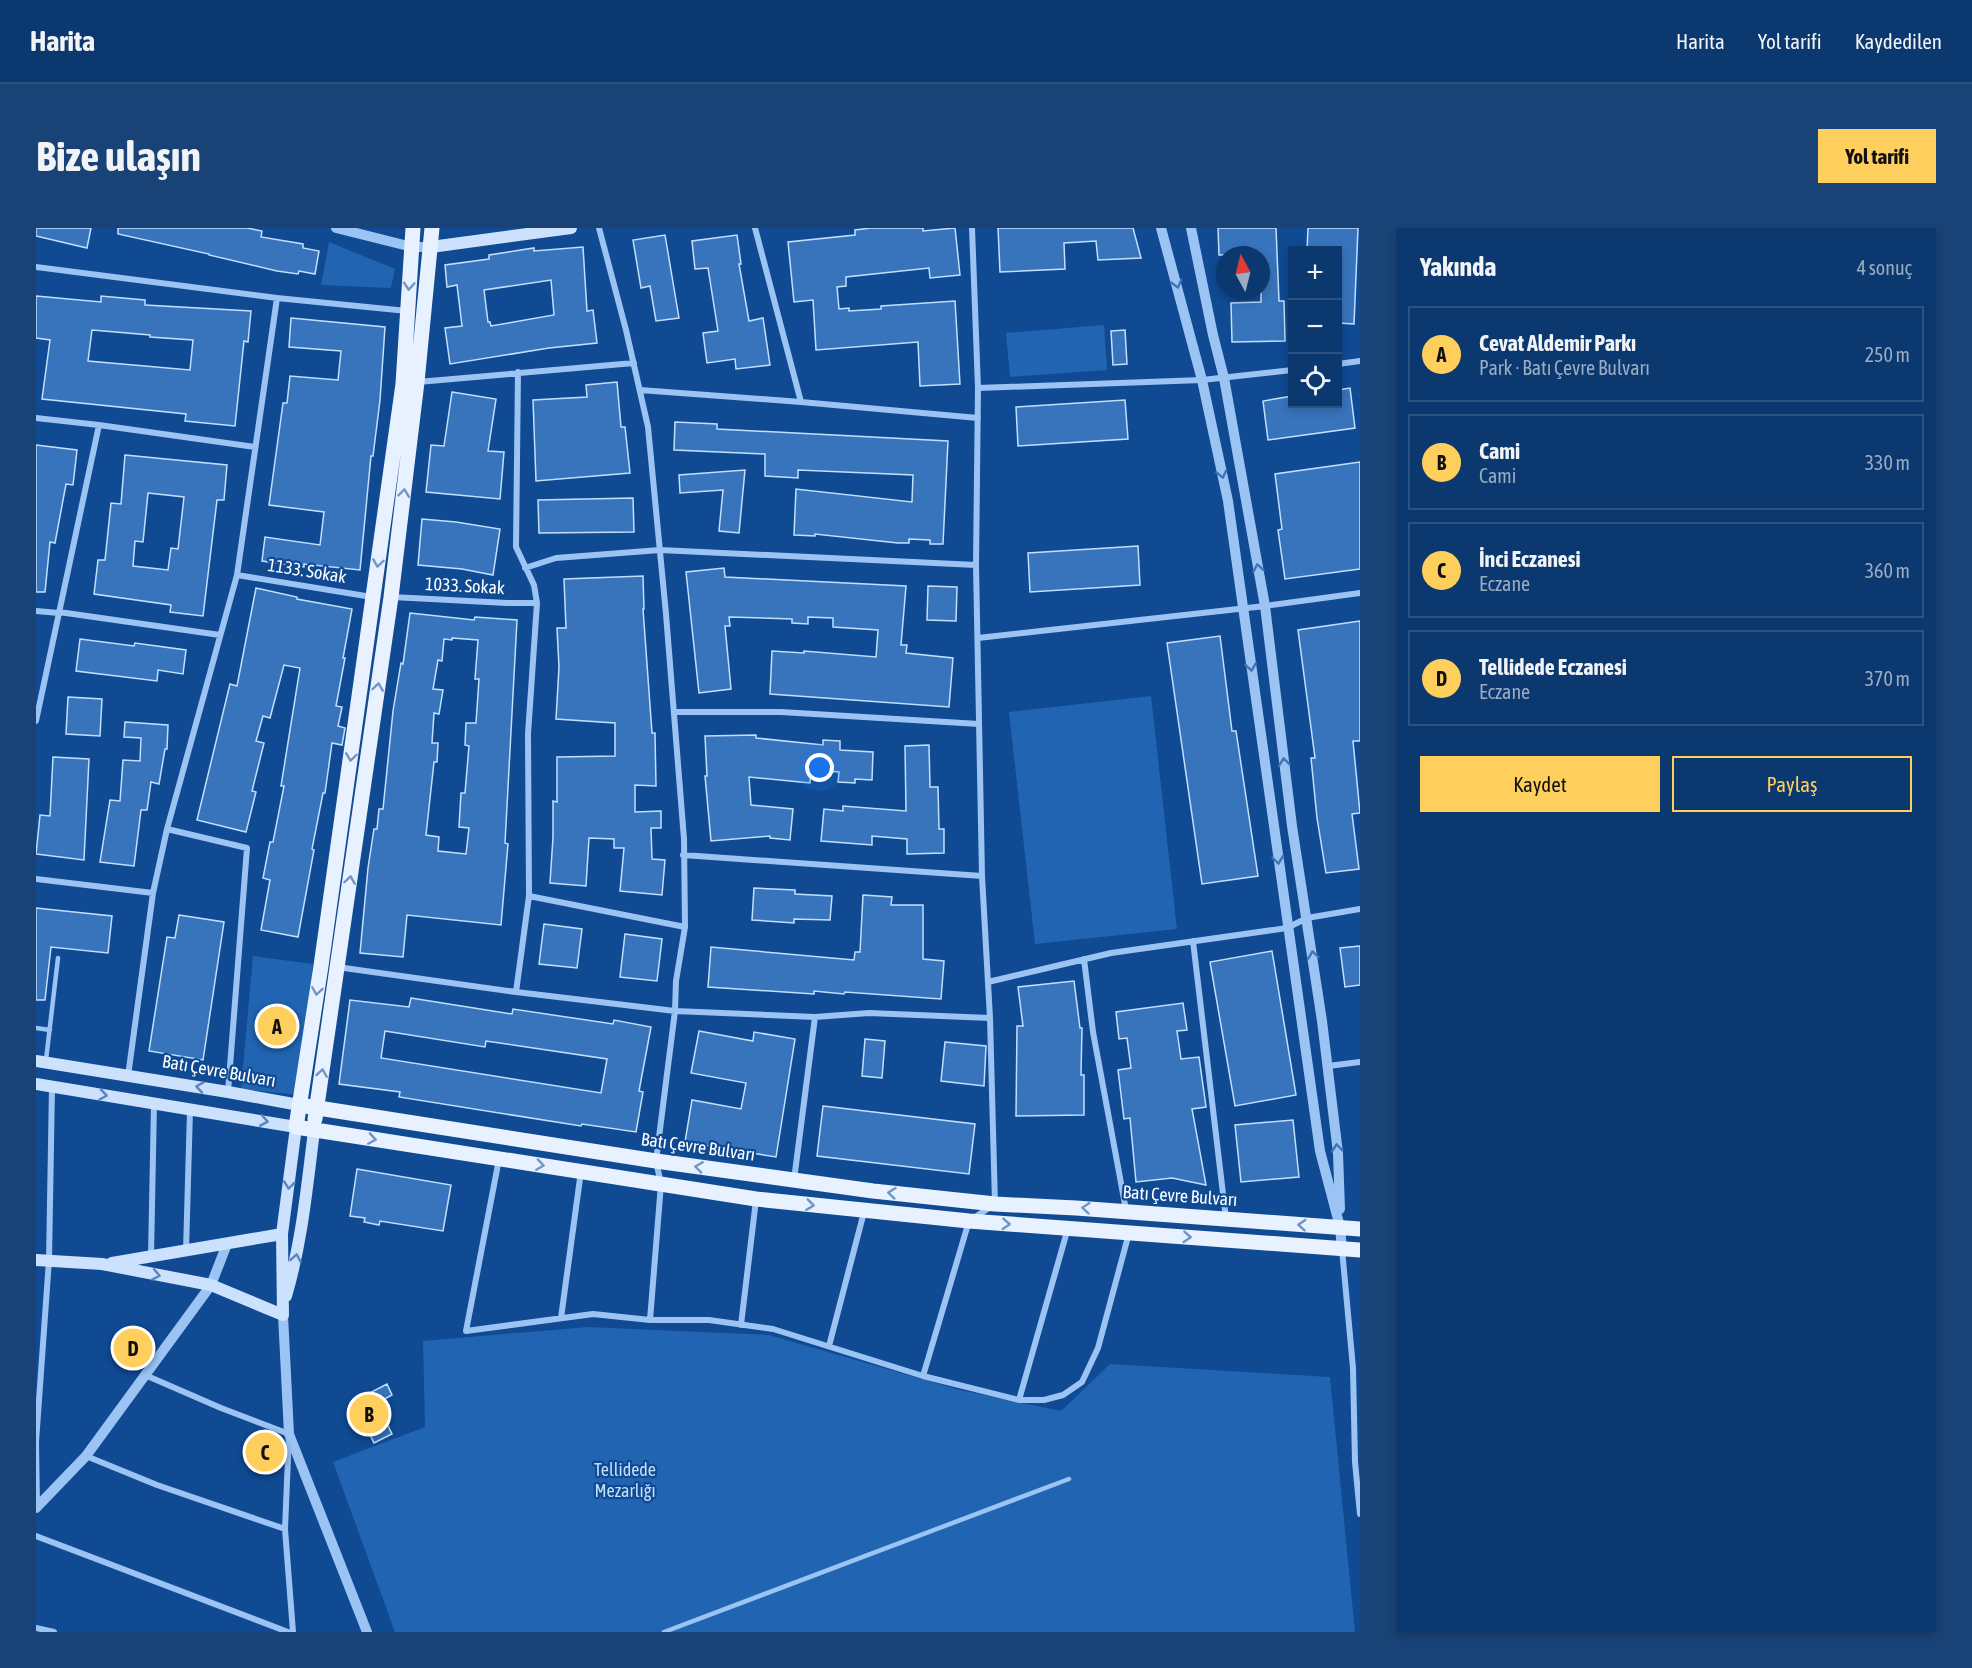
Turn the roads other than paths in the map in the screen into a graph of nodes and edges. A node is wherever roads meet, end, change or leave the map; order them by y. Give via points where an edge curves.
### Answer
1 (336, 228) edge
2 (413, 228) edge
3 (432, 228) edge
4 (571, 228) edge
5 (599, 228) edge
6 (755, 228) edge
7 (972, 228) edge
8 (1161, 228) edge
9 (1191, 228) edge
10 (412, 247) junction
11 (431, 247) junction
12 (36, 267) edge
13 (277, 298) junction
14 (407, 311) junction
15 (1360, 362) edge
16 (634, 363) junction
17 (1342, 364) edge
18 (1288, 371) edge
19 (518, 372) junction
20 (1224, 378) junction
21 (1202, 380) junction
22 (410, 383) junction
23 (978, 388) junction
24 (640, 390) junction
25 (801, 402) junction
26 (36, 418) edge
27 (978, 418) junction
28 (99, 425) junction
29 (255, 447) junction
30 (660, 550) junction
31 (976, 565) junction
32 (525, 568) junction
33 (237, 575) junction
34 (1360, 592) edge
35 (373, 597) junction
36 (392, 597) junction
37 (537, 603) junction
38 (1265, 606) junction
39 (1243, 608) junction
40 (36, 611) edge
41 (59, 613) junction
42 (220, 635) junction
43 (978, 638) junction
44 (674, 712) junction
45 (36, 721) edge
46 (980, 724) junction
47 (166, 829) junction
48 (683, 855) junction
49 (982, 876) junction
50 (36, 879) edge
51 (153, 893) junction
52 (529, 896) junction
53 (1360, 909) edge
54 (1307, 918) junction
55 (685, 927) junction
56 (1287, 928) junction
57 (1193, 941) junction
58 (58, 958) dead end
59 (1084, 959) junction
60 (321, 966) junction
61 (338, 968) junction
62 (988, 982) junction
63 (516, 992) junction
64 (675, 1011) junction
65 (816, 1017) junction
66 (990, 1018) junction
67 (36, 1028) edge
68 (50, 1030) junction
69 (41, 1062) edge
70 (1360, 1062) edge
71 (1328, 1066) junction
72 (128, 1076) junction
73 (36, 1084) edge
74 (52, 1087) junction
75 (228, 1092) junction
76 (154, 1104) junction
77 (299, 1105) junction
78 (316, 1108) junction
79 (190, 1109) junction
80 (296, 1127) junction
81 (314, 1131) junction
82 (499, 1159) junction
83 (656, 1161) junction
84 (581, 1171) junction
85 (794, 1180) junction
86 (661, 1184) junction
87 (756, 1199) junction
88 (995, 1204) junction
89 (864, 1212) junction
90 (1127, 1212) junction
91 (1226, 1219) junction
92 (969, 1221) junction
93 (1068, 1227) junction
94 (1340, 1227) junction
95 (1360, 1229) edge
96 (301, 1233) junction
97 (1129, 1233) junction
98 (282, 1234) junction
99 (227, 1244) junction
100 (1342, 1249) junction
101 (1360, 1250) edge
102 (186, 1251) junction
103 (151, 1257) junction
104 (36, 1260) edge
105 (49, 1260) junction
106 (102, 1264) junction
107 (211, 1285) junction
108 (283, 1315) junction
109 (561, 1318) junction
110 (650, 1320) junction
111 (741, 1325) junction
112 (829, 1346) junction
113 (1357, 1368) edge
114 (145, 1375) junction
115 (923, 1376) junction
116 (1019, 1400) junction
117 (289, 1434) junction
118 (86, 1456) junction
119 (1358, 1462) edge
120 (1069, 1479) dead end
121 (37, 1507) edge
122 (1360, 1514) edge
123 (285, 1529) junction
124 (36, 1536) edge
125 (36, 1628) edge
126 (54, 1632) edge
127 (288, 1632) edge
128 (293, 1632) edge
129 (367, 1632) edge
130 (664, 1632) edge

1 - 10 street
2 - 10 main road
3 - 11 main road
4 - 11 main road
5 - 16 street
6 - 25 street
7 - 23 street
8 -> 21 street
9 - 20 street
10 - 11 street
10 -> 14 main road
11 - 22 main road
12 - 13 street
13 - 14 street
13 - 29 street
14 - 22 main road
15 - 17 street
16 - 19 street
16 - 24 street
18 - 20 street
19 - 22 street
19 - 32 street via 516,548
20 - 21 street
38 -> 20 street
21 - 23 street
21 -> 39 street via 1228,501
22 -> 35 main road
36 -> 22 main road
23 - 27 street
24 - 25 street
24 - 30 street via 648,427
25 - 27 street
26 - 28 street
27 - 31 street
28 - 29 street
28 - 41 street
29 - 33 street
30 - 31 street
30 - 32 street via 556,558
30 - 44 street
31 - 43 street
32 - 37 street
33 - 35 street, 1133. Sokak
33 - 42 street
34 - 38 street
35 -> 60 main road
36 - 37 street, 1033. Sokak
61 -> 36 main road
37 - 52 street via 528,734
38 - 39 street
54 -> 38 street
39 - 43 street
39 -> 56 street
40 - 41 street
41 - 42 street
41 - 45 street
42 - 47 street
43 - 46 street
44 - 46 street via 781,712
44 - 48 street
46 - 49 street
47 - 51 street
47 - 75 street via 247,848
48 - 49 street
48 - 55 street
49 - 62 street
50 - 51 street
51 - 72 street
52 - 55 street
52 - 63 street
53 - 54 street
54 - 56 street
71 -> 54 street
55 - 64 street
56 - 57 street
56 - 94 street via 1320,1151
57 - 59 street
57 - 91 street
58 - 68 lane
59 - 62 street
59 - 90 street via 1093,1032
60 - 61 street
60 -> 77 main road
61 - 63 street
78 -> 61 main road
62 - 66 street
63 - 64 street
64 - 65 street
64 - 83 street
65 - 66 street via 869,1013
65 - 85 street
66 - 88 street
67 - 68 lane
68 - 69 lane
69 - 72 main road, Batı Çevre Bulvarı
70 - 71 street
94 -> 71 street via 1338,1153
75 -> 72 main road, Batı Çevre Bulvarı
73 - 74 main road
74 -> 76 main road
74 - 105 street
75 - 77 main road, Batı Çevre Bulvarı
76 - 79 main road
76 - 103 street
77 - 78 main road, Batı Çevre Bulvarı
77 - 80 main road
78 - 81 main road
78 - 83 main road, Batı Çevre Bulvarı
79 -> 80 main road
79 - 102 street
80 - 81 main road
80 -> 98 main road
81 -> 82 main road
81 - 96 main road
82 -> 84 main road
82 - 109 street via 466,1331
85 -> 83 main road, Batı Çevre Bulvarı
83 - 86 street
84 - 86 main road
84 - 109 street
88 -> 85 main road, Batı Çevre Bulvarı
86 - 87 main road
86 - 110 street
87 -> 89 main road
87 - 111 street
90 -> 88 main road, Batı Çevre Bulvarı
88 - 92 street
89 - 92 main road
89 - 112 street
90 - 91 main road, Batı Çevre Bulvarı
94 -> 91 main road, Batı Çevre Bulvarı
92 -> 93 main road
92 - 115 street
93 - 97 main road
93 - 116 street
94 - 95 main road, Batı Çevre Bulvarı
94 - 100 street
96 - 98 street
108 -> 96 main road
97 -> 100 main road
97 - 116 street via 1098,1348 1082,1382 1063,1395
98 - 99 main road
98 - 108 main road
99 - 102 main road
99 - 107 street
100 - 101 main road
100 - 113 street
102 - 103 main road
103 - 106 main road
104 - 105 main road
105 - 106 main road
105 - 121 street via 36,1442
106 -> 107 main road
107 - 108 main road
107 - 114 street
108 - 117 street
109 - 110 street via 592,1314
110 - 111 street via 709,1320
111 - 112 street via 774,1329
112 - 115 street
113 - 119 street
114 - 117 street
114 - 118 street
115 - 116 street
117 - 123 street
117 - 129 street
118 - 121 street
118 - 123 street
119 - 122 street
120 - 130 lane
123 - 128 street
124 - 127 street
125 - 126 street

